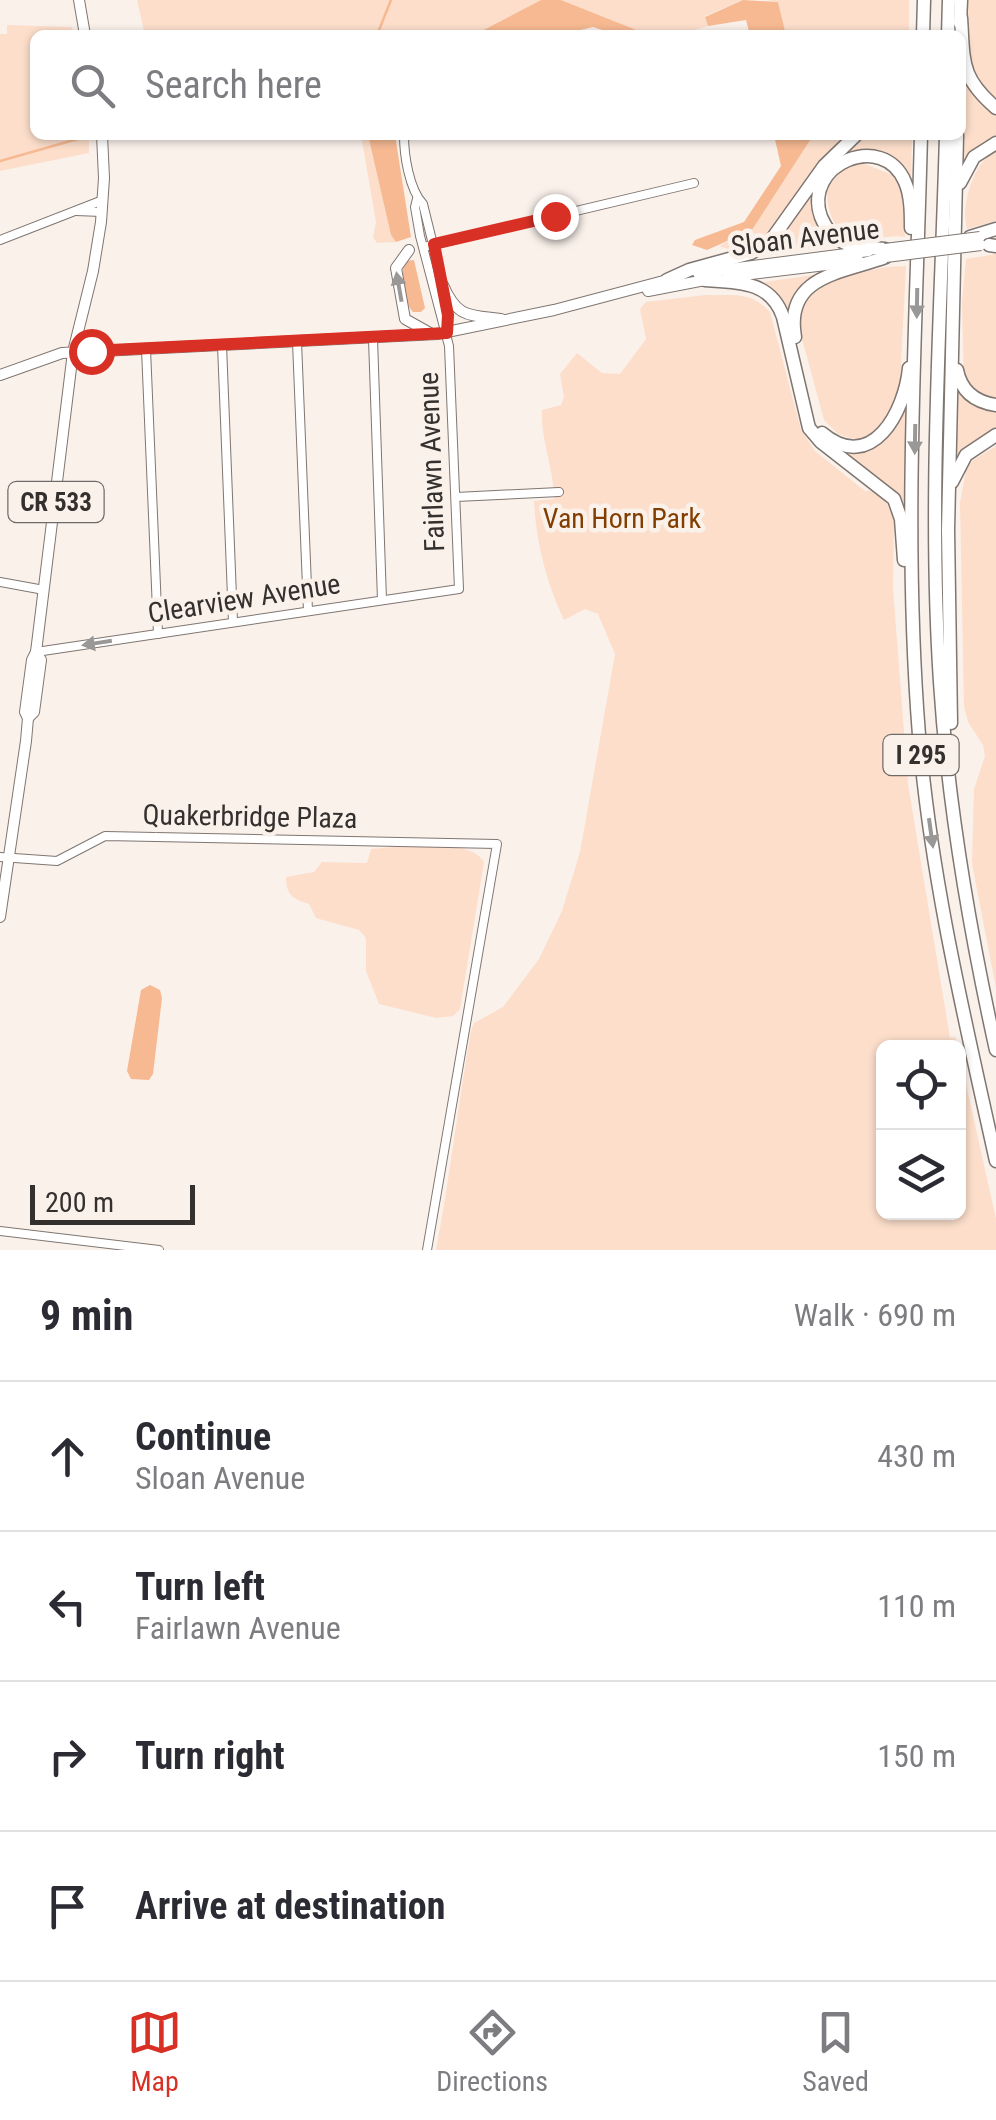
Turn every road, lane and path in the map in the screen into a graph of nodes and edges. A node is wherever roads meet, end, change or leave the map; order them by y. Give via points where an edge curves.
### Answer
1 (79, 0) edge
2 (924, 0) edge
3 (949, 0) edge
4 (961, 0) edge
5 (961, 18) junction
6 (84, 30) edge
7 (921, 30) edge
8 (948, 30) edge
9 (960, 30) edge
10 (962, 30) edge
11 (966, 73) edge
12 (996, 108) edge
13 (102, 140) edge
14 (405, 140) edge
15 (851, 140) edge
16 (921, 140) edge
17 (946, 140) edge
18 (958, 140) edge
19 (996, 143) edge
20 (694, 183) dead end
21 (957, 190) junction
22 (102, 206) junction
23 (989, 239) edge
24 (0, 240) edge
25 (960, 240) joint
26 (429, 246) junction
27 (409, 250) dead end
28 (886, 253) junction
29 (918, 264) junction
30 (666, 280) junction
31 (705, 280) junction
32 (443, 285) junction
33 (622, 294) junction
34 (509, 320) junction
35 (954, 325) junction
36 (447, 333) junction
37 (434, 335) junction
38 (373, 339) junction
39 (297, 342) junction
40 (917, 342) junction
41 (222, 345) junction
42 (146, 349) junction
43 (73, 352) junction
44 (0, 375) edge
45 (996, 404) edge
46 (996, 435) edge
47 (949, 489) junction
48 (559, 492) dead end
49 (456, 497) junction
50 (0, 582) edge
51 (459, 589) joint
52 (44, 590) junction
53 (382, 600) junction
54 (308, 611) junction
55 (912, 618) junction
56 (233, 622) junction
57 (158, 634) junction
58 (36, 652) junction
59 (947, 770) junction
60 (5, 857) edge
61 (0, 918) edge
62 (996, 1050) edge
63 (996, 1161) edge
64 (0, 1231) edge
65 (158, 1250) edge
66 (427, 1250) edge

1 - 6 main road
2 - 7 highway
3 - 8 highway
4 - 5 highway
5 - 9 highway
5 - 10 highway
11 - 12 highway
13 - 22 main road, CR 533
14 - 26 street, Fairlawn Avenue via 415,207
15 - 30 highway via 768,243
16 - 29 highway, I 295
17 - 59 highway, I 295 via 936,560
18 - 21 highway
19 - 21 highway via 974,156
20 - 26 street
21 - 35 highway
22 - 24 street
22 - 43 main road, CR 533
23 - 25 highway, bridge
23 - 28 main road, Sloan Avenue, bridge
25 - 28 main road, Sloan Avenue, bridge
26 - 32 street, Fairlawn Avenue
26 - 36 street, Fairlawn Avenue
37 -> 27 main road via 403,314 396,271
28 - 29 highway via 844,242 822,218 820,187 846,159 876,157 902,176
28 - 30 main road, Sloan Avenue
28 - 31 main road, Sloan Avenue
28 - 40 highway via 824,277 796,305 794,331 822,434 856,446 884,432 901,404
29 -> 40 highway, I 295
30 - 33 main road, Sloan Avenue
31 - 33 main road, Sloan Avenue
31 - 55 highway via 755,286 778,304 810,431 897,504
32 - 34 main road via 461,312
32 - 36 street, Fairlawn Avenue
33 - 34 main road, Sloan Avenue
34 - 36 main road, Sloan Avenue
35 - 45 highway via 960,382 973,398
35 - 47 highway
36 - 37 main road, Sloan Avenue
36 - 49 street, Fairlawn Avenue
37 - 38 main road, Sloan Avenue
38 - 39 main road, Sloan Avenue
38 - 53 street
39 - 41 main road, Sloan Avenue
39 - 54 street
40 -> 55 highway, I 295
41 - 42 main road, Sloan Avenue
41 - 56 street
42 - 43 main road, Sloan Avenue
42 - 57 street
43 - 44 main road, Sloan Avenue
43 - 52 main road, CR 533
46 - 47 highway via 964,458
47 - 59 highway
48 - 49 street
49 - 51 street, Fairlawn Avenue
50 - 52 street
51 - 53 street, Clearview Avenue
52 - 58 main road, CR 533
53 - 54 street, Clearview Avenue
54 - 56 street, Clearview Avenue
55 -> 63 highway, I 295 via 934,860
56 - 57 street, Clearview Avenue
57 -> 58 street, Clearview Avenue
58 - 60 main road, CR 533
59 - 62 highway, I 295 via 963,891
60 - 61 main road, CR 533
60 - 66 street, Quakerbridge Plaza via 57,861 106,836 497,844
64 - 65 street

